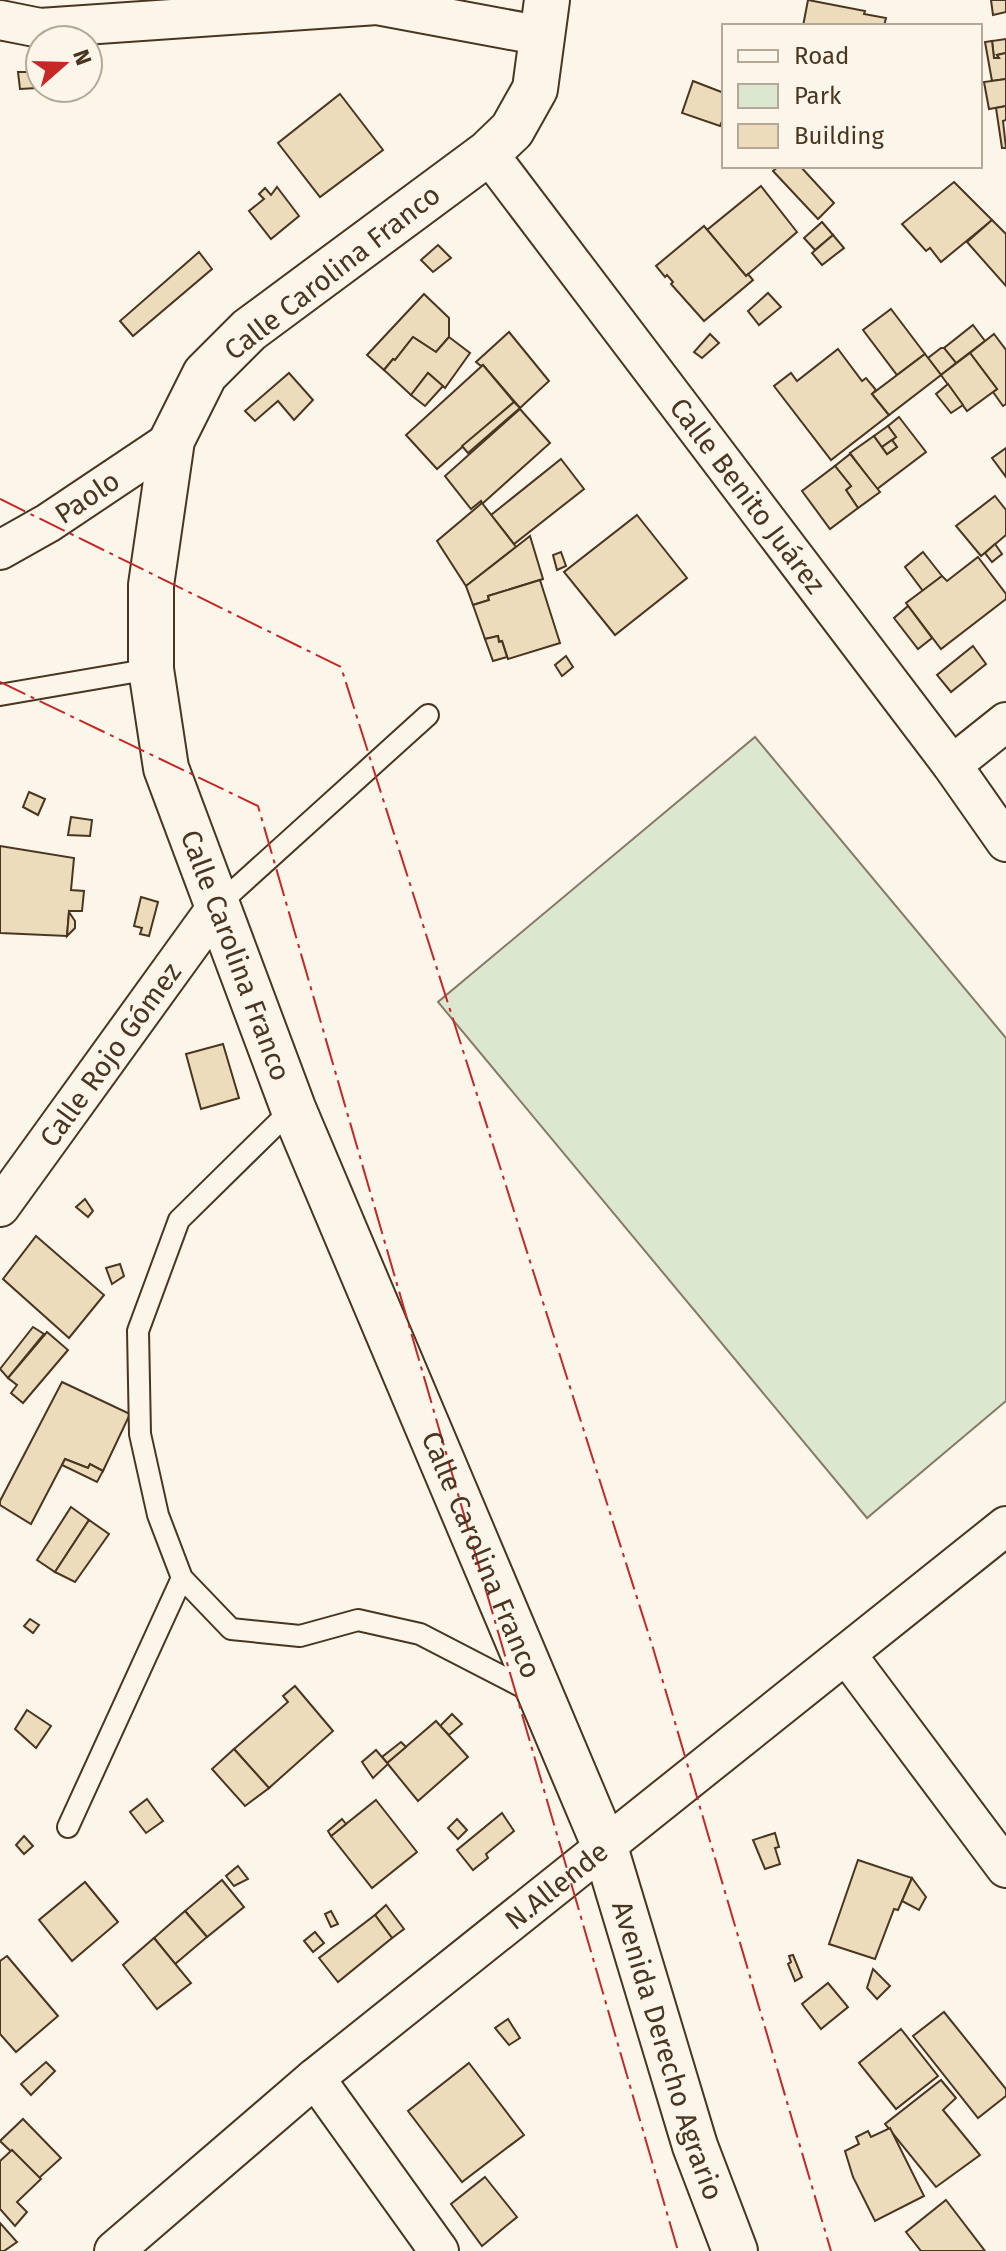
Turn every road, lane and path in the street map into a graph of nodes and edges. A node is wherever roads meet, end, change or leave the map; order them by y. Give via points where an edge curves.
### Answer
1 (545, 18) edge
2 (0, 20) edge
3 (488, 153) junction
4 (172, 440) junction
5 (0, 550) edge
6 (151, 669) junction
7 (0, 695) edge
8 (428, 715) dead end
9 (1006, 722) edge
10 (952, 765) junction
11 (1006, 842) edge
12 (219, 904) junction
13 (293, 1108) junction
14 (0, 1207) edge
15 (1006, 1526) edge
16 (182, 1578) junction
17 (846, 1654) junction
18 (542, 1696) junction
19 (68, 1827) dead end
20 (605, 1847) junction
21 (1006, 1868) edge
22 (315, 2078) junction
23 (114, 2251) edge
24 (439, 2251) edge
25 (735, 2251) edge

1 - 2 street via 377,5 40,28
1 - 3 street, Calle Carolina Franco via 535,89 512,130
3 - 4 street, Calle Carolina Franco via 249,330 205,374
3 - 10 street, Calle Benito Juárez
4 - 5 street, Paolo
4 - 6 street, Calle Carolina Franco via 151,585
6 - 7 lane
6 - 12 street, Calle Carolina Franco via 166,768
8 - 12 lane
9 - 10 street
10 - 11 street, Calle Benito Juárez
12 - 13 street, Calle Carolina Franco
12 - 14 street, Calle Rojo Gómez
13 - 16 lane via 179,1220 138,1331 140,1434 158,1515
13 - 18 street, Calle Carolina Franco
15 - 17 street, N.Allende
16 - 18 lane via 231,1629 300,1636 358,1620 420,1634
16 - 19 lane
17 - 20 street, N.Allende
17 - 21 street
18 - 20 street, Calle Carolina Franco
20 - 22 street, N.Allende
20 - 25 street, Avenida Derecho Agrario via 695,2146
22 - 23 street, N.Allende
22 - 24 street

